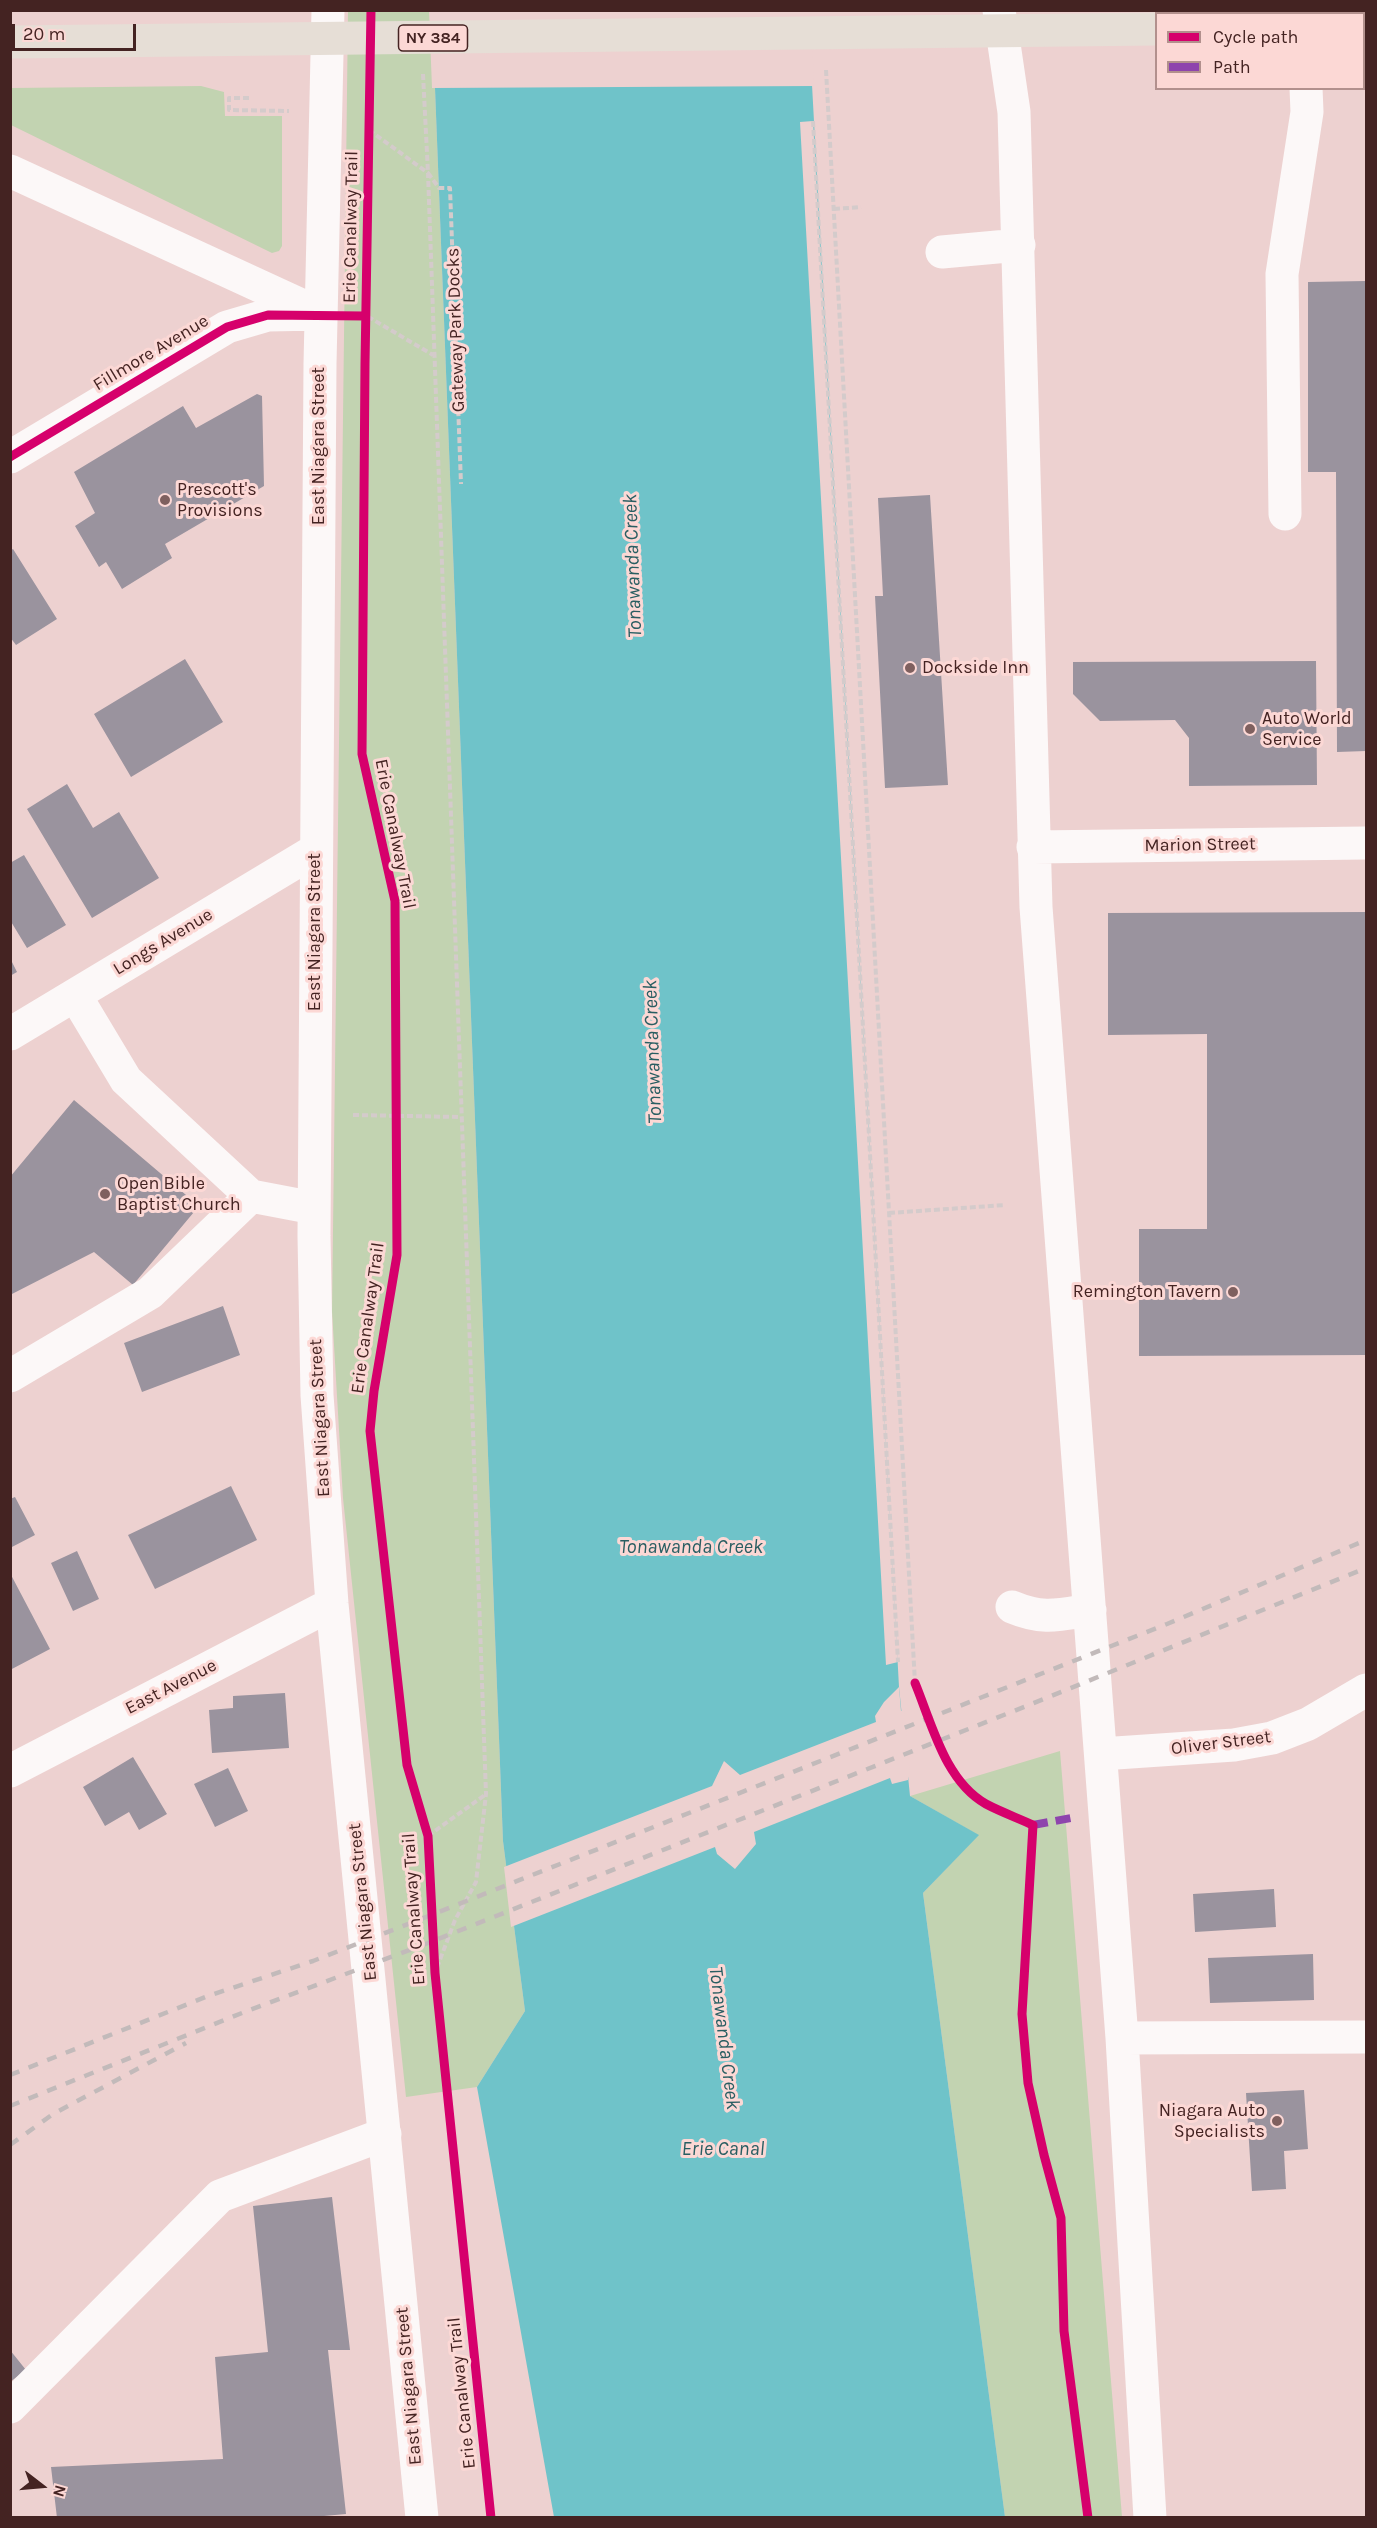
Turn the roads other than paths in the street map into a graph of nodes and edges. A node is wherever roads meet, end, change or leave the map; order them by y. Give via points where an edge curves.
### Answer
1 (328, 10) edge
2 (1000, 20) edge
3 (1155, 29) edge
4 (10, 42) edge
5 (1306, 90) edge
6 (10, 171) edge
7 (1019, 245) junction
8 (942, 252) dead end
9 (320, 314) junction
10 (10, 457) edge
11 (1285, 514) dead end
12 (1366, 843) edge
13 (1033, 847) junction
14 (316, 850) junction
15 (75, 995) junction
16 (10, 1034) edge
17 (251, 1196) junction
18 (314, 1208) junction
19 (10, 1376) edge
20 (332, 1604) junction
21 (1012, 1607) dead end
22 (1090, 1610) junction
23 (1366, 1690) edge
24 (1101, 1754) junction
25 (10, 1771) edge
26 (1366, 2037) edge
27 (1122, 2038) junction
28 (385, 2134) junction
29 (10, 2407) edge
30 (422, 2517) edge
31 (1150, 2517) edge

1 - 9 street, East Niagara Street
2 - 3 main road, NY 384
2 - 4 main road, NY 384 via 834,46 248,40
2 - 7 street via 1014,111
5 - 11 street via 1307,112 1282,274
6 - 9 street
7 - 8 street
7 - 13 street
9 - 10 street, Fillmore Avenue via 268,315 227,327
9 - 14 street, East Niagara Street
12 - 13 street, Marion Street
13 - 22 street
14 - 15 street, Longs Avenue
14 - 18 street, East Niagara Street
15 - 16 street, Longs Avenue
15 - 17 street via 126,1080
17 - 18 street
17 - 19 street via 150,1293
18 - 20 street, East Niagara Street via 317,1395
20 - 25 street, East Avenue
20 - 28 street, East Niagara Street
21 - 22 street via 1031,1615 1047,1616
22 - 24 street
23 - 24 street, Oliver Street via 1308,1724 1272,1738 1234,1745
24 - 27 street
26 - 27 street
27 - 31 street
28 - 29 street via 220,2196
28 - 30 street, East Niagara Street

